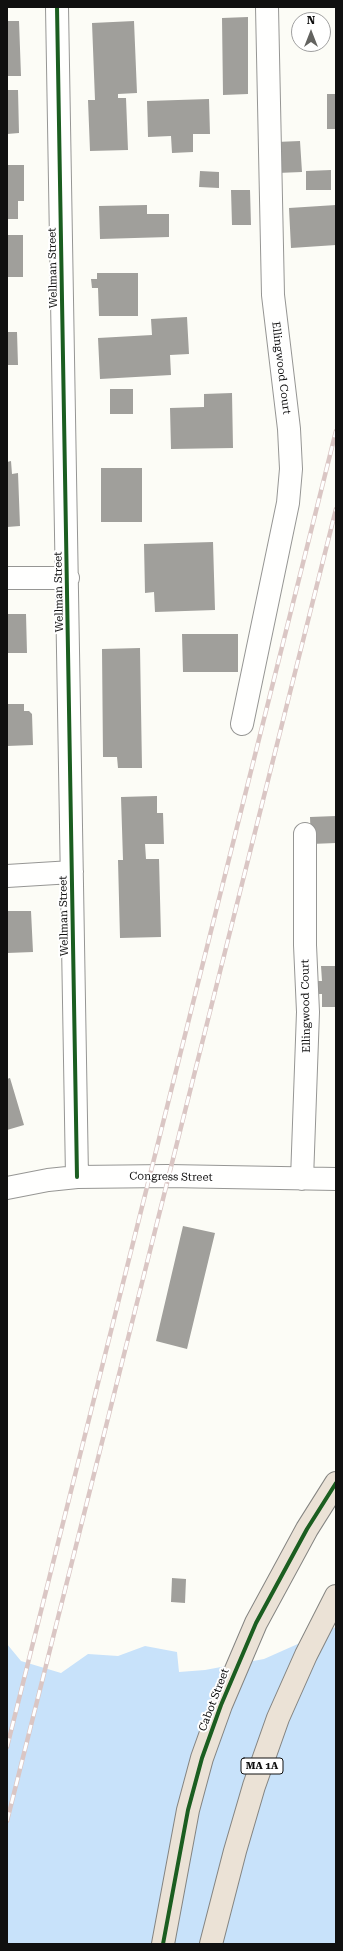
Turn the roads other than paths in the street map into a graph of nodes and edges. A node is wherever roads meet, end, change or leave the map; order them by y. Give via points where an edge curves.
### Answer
1 (58, 7) edge
2 (268, 7) edge
3 (7, 578) edge
4 (68, 578) junction
5 (242, 724) dead end
6 (305, 834) dead end
7 (72, 872) junction
8 (7, 876) edge
9 (77, 1177) junction
10 (302, 1178) junction
11 (336, 1179) edge
12 (7, 1188) edge
13 (336, 1483) edge
14 (336, 1596) edge
15 (163, 1944) edge
16 (211, 1944) edge

1 - 4 street, Wellman Street
2 - 5 street, Ellingwood Court via 273,295 289,429 291,469 288,503
3 - 4 street
4 - 7 street, Wellman Street
6 - 10 street, Ellingwood Court via 308,1012
7 - 8 street
7 - 9 street, Wellman Street
9 - 10 street, Congress Street
9 - 12 street, Congress Street
10 - 11 street, Congress Street
13 - 15 highway, Cabot Street via 306,1529 256,1623 221,1706 202,1758 188,1810
14 - 16 highway, MA 1A via 278,1718 254,1786

